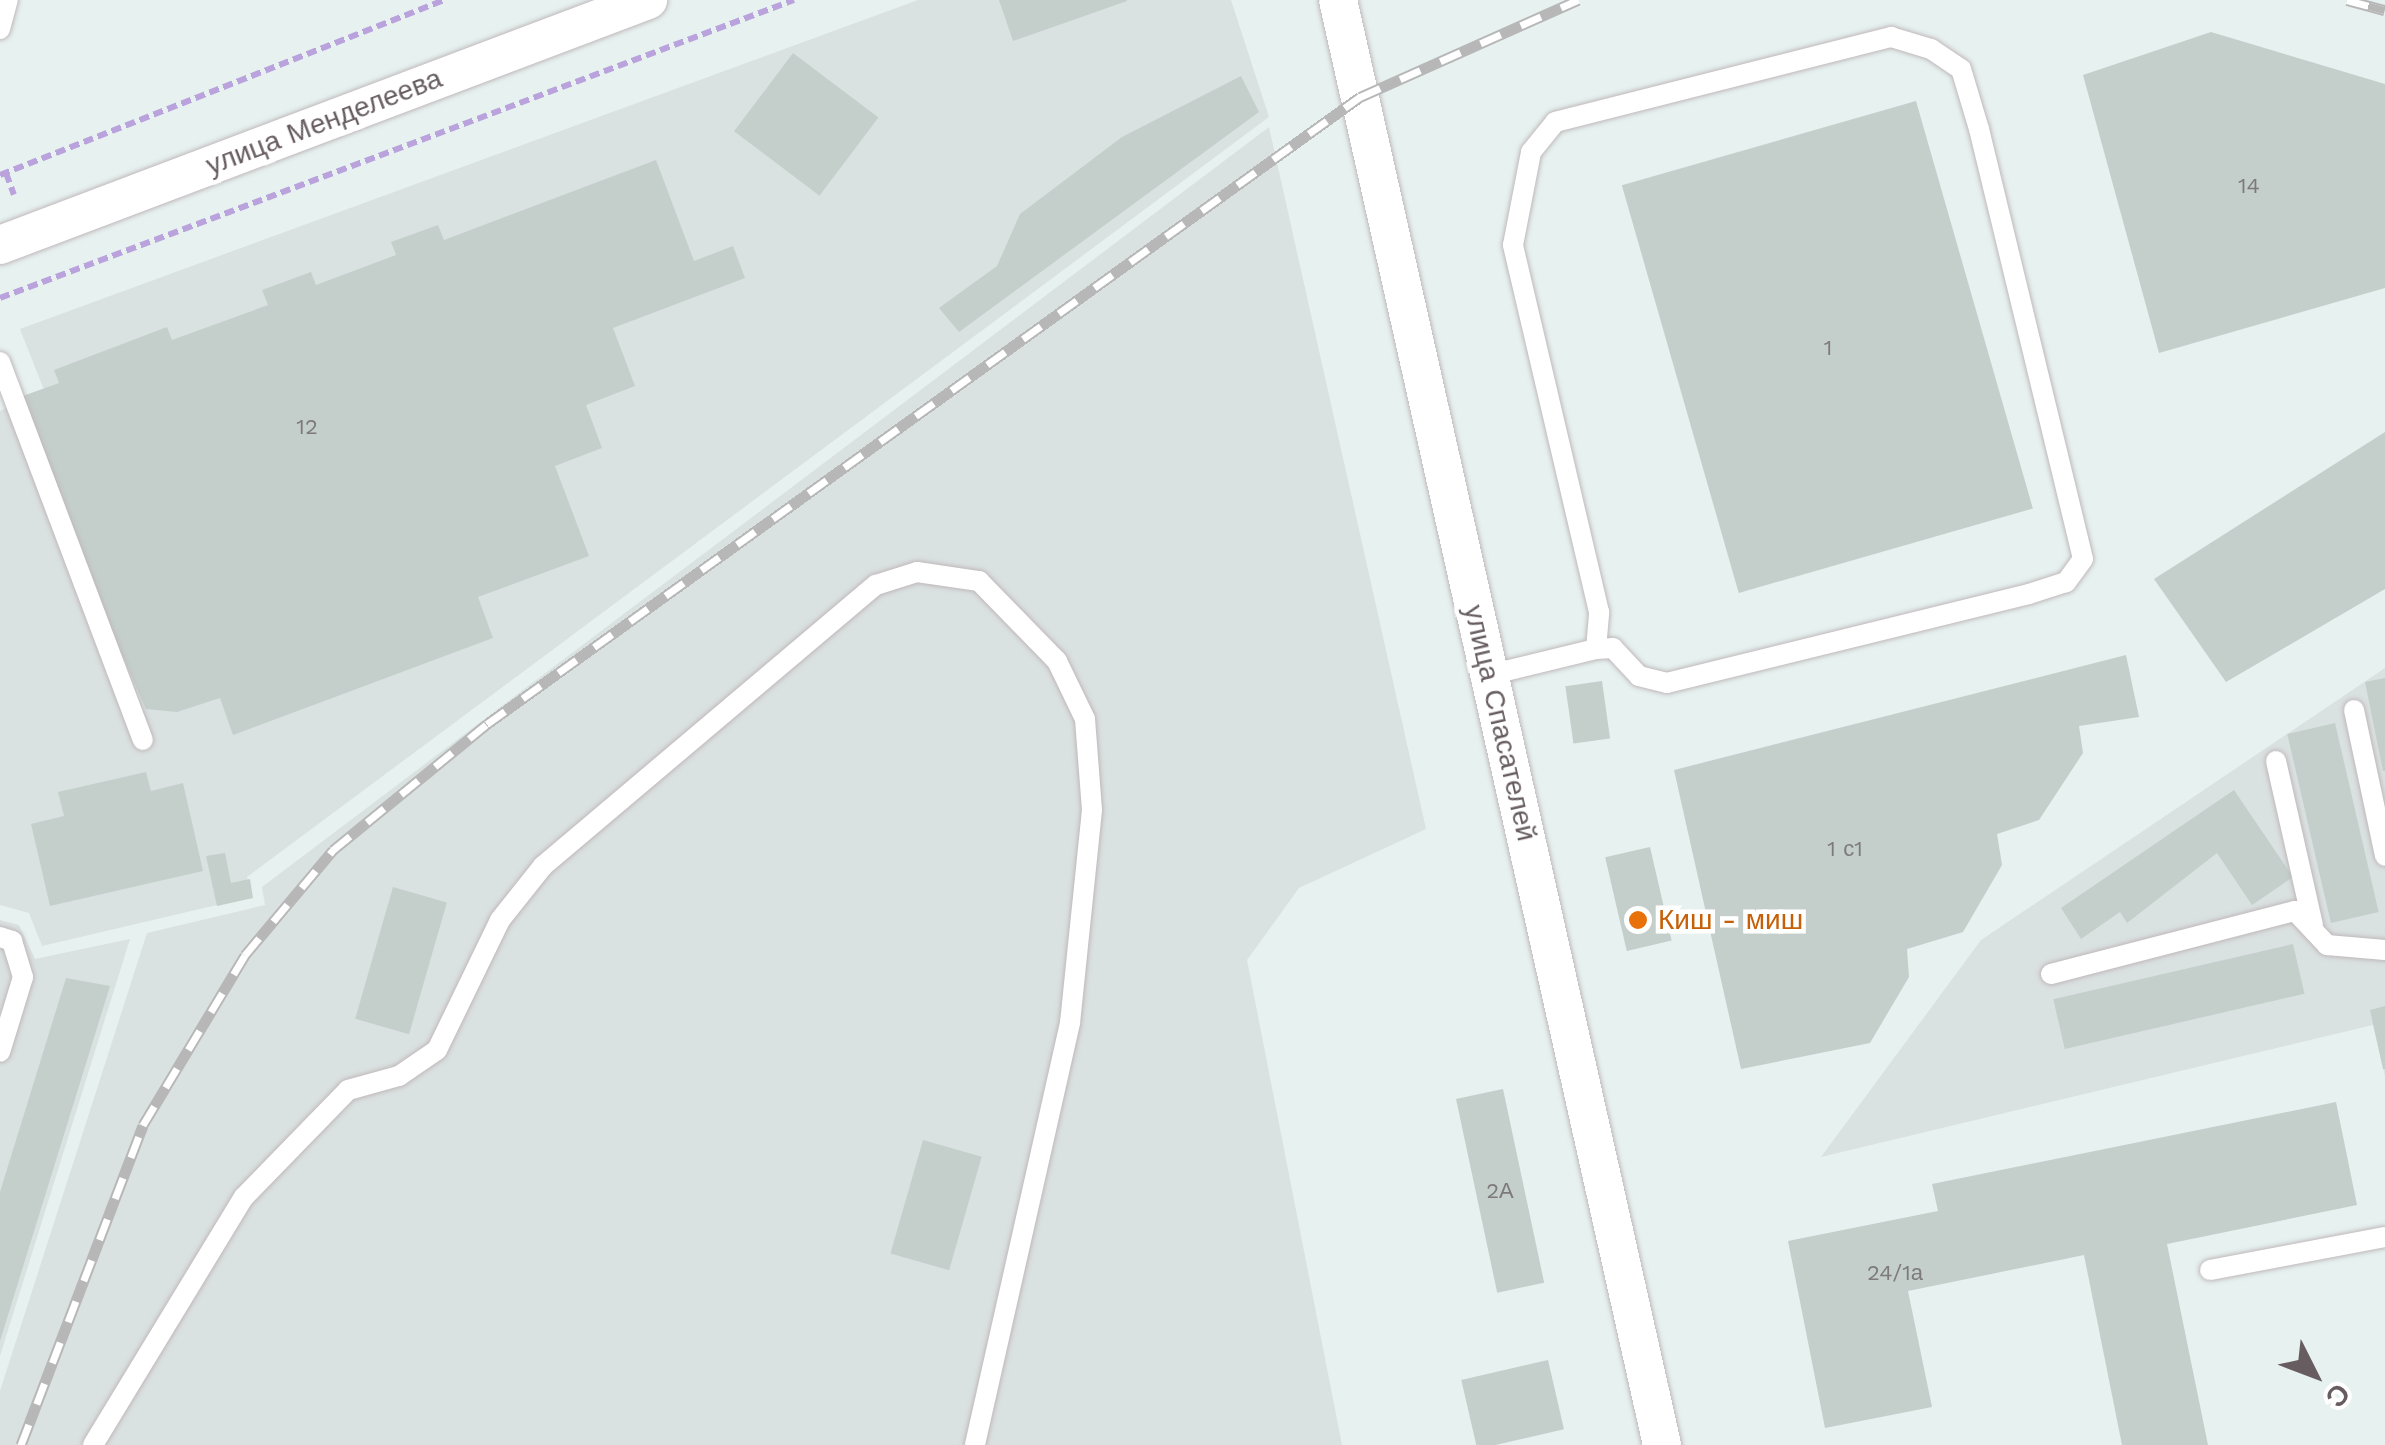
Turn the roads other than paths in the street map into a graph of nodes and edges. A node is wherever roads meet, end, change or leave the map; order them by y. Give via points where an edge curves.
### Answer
1 (8, 0) edge
2 (648, 0) edge
3 (1338, 0) edge
4 (0, 29) edge
5 (0, 244) edge
6 (0, 362) edge
7 (1596, 649) junction
8 (1489, 675) junction
9 (2354, 710) dead end
10 (143, 740) dead end
11 (2276, 761) dead end
12 (2385, 856) edge
13 (2315, 935) junction
14 (0, 937) edge
15 (2385, 950) edge
16 (2051, 974) dead end
17 (0, 1052) edge
18 (2385, 1237) edge
19 (2210, 1270) dead end
20 (94, 1445) edge
21 (974, 1445) edge
22 (1662, 1445) edge

1 - 4 lane
2 - 5 street, улица Менделеева
3 - 8 street, улица Спасателей
6 - 10 lane
7 - 7 lane via 1614,648 1639,676 1667,684 2029,594 2066,582 2082,559 1979,129 1961,70 1931,49 1891,37 1556,122 1531,152 1513,245 1598,612
7 - 8 lane
8 - 22 street, улица Спасателей
9 - 12 lane
11 - 13 lane
13 - 15 lane via 2327,945
13 - 16 lane via 2295,912
14 - 17 lane via 12,941 22,977
18 - 19 lane
20 - 21 lane via 244,1197 348,1090 399,1076 436,1050 500,920 543,866 876,584 917,572 980,581 1057,661 1084,719 1092,810 1070,1023

